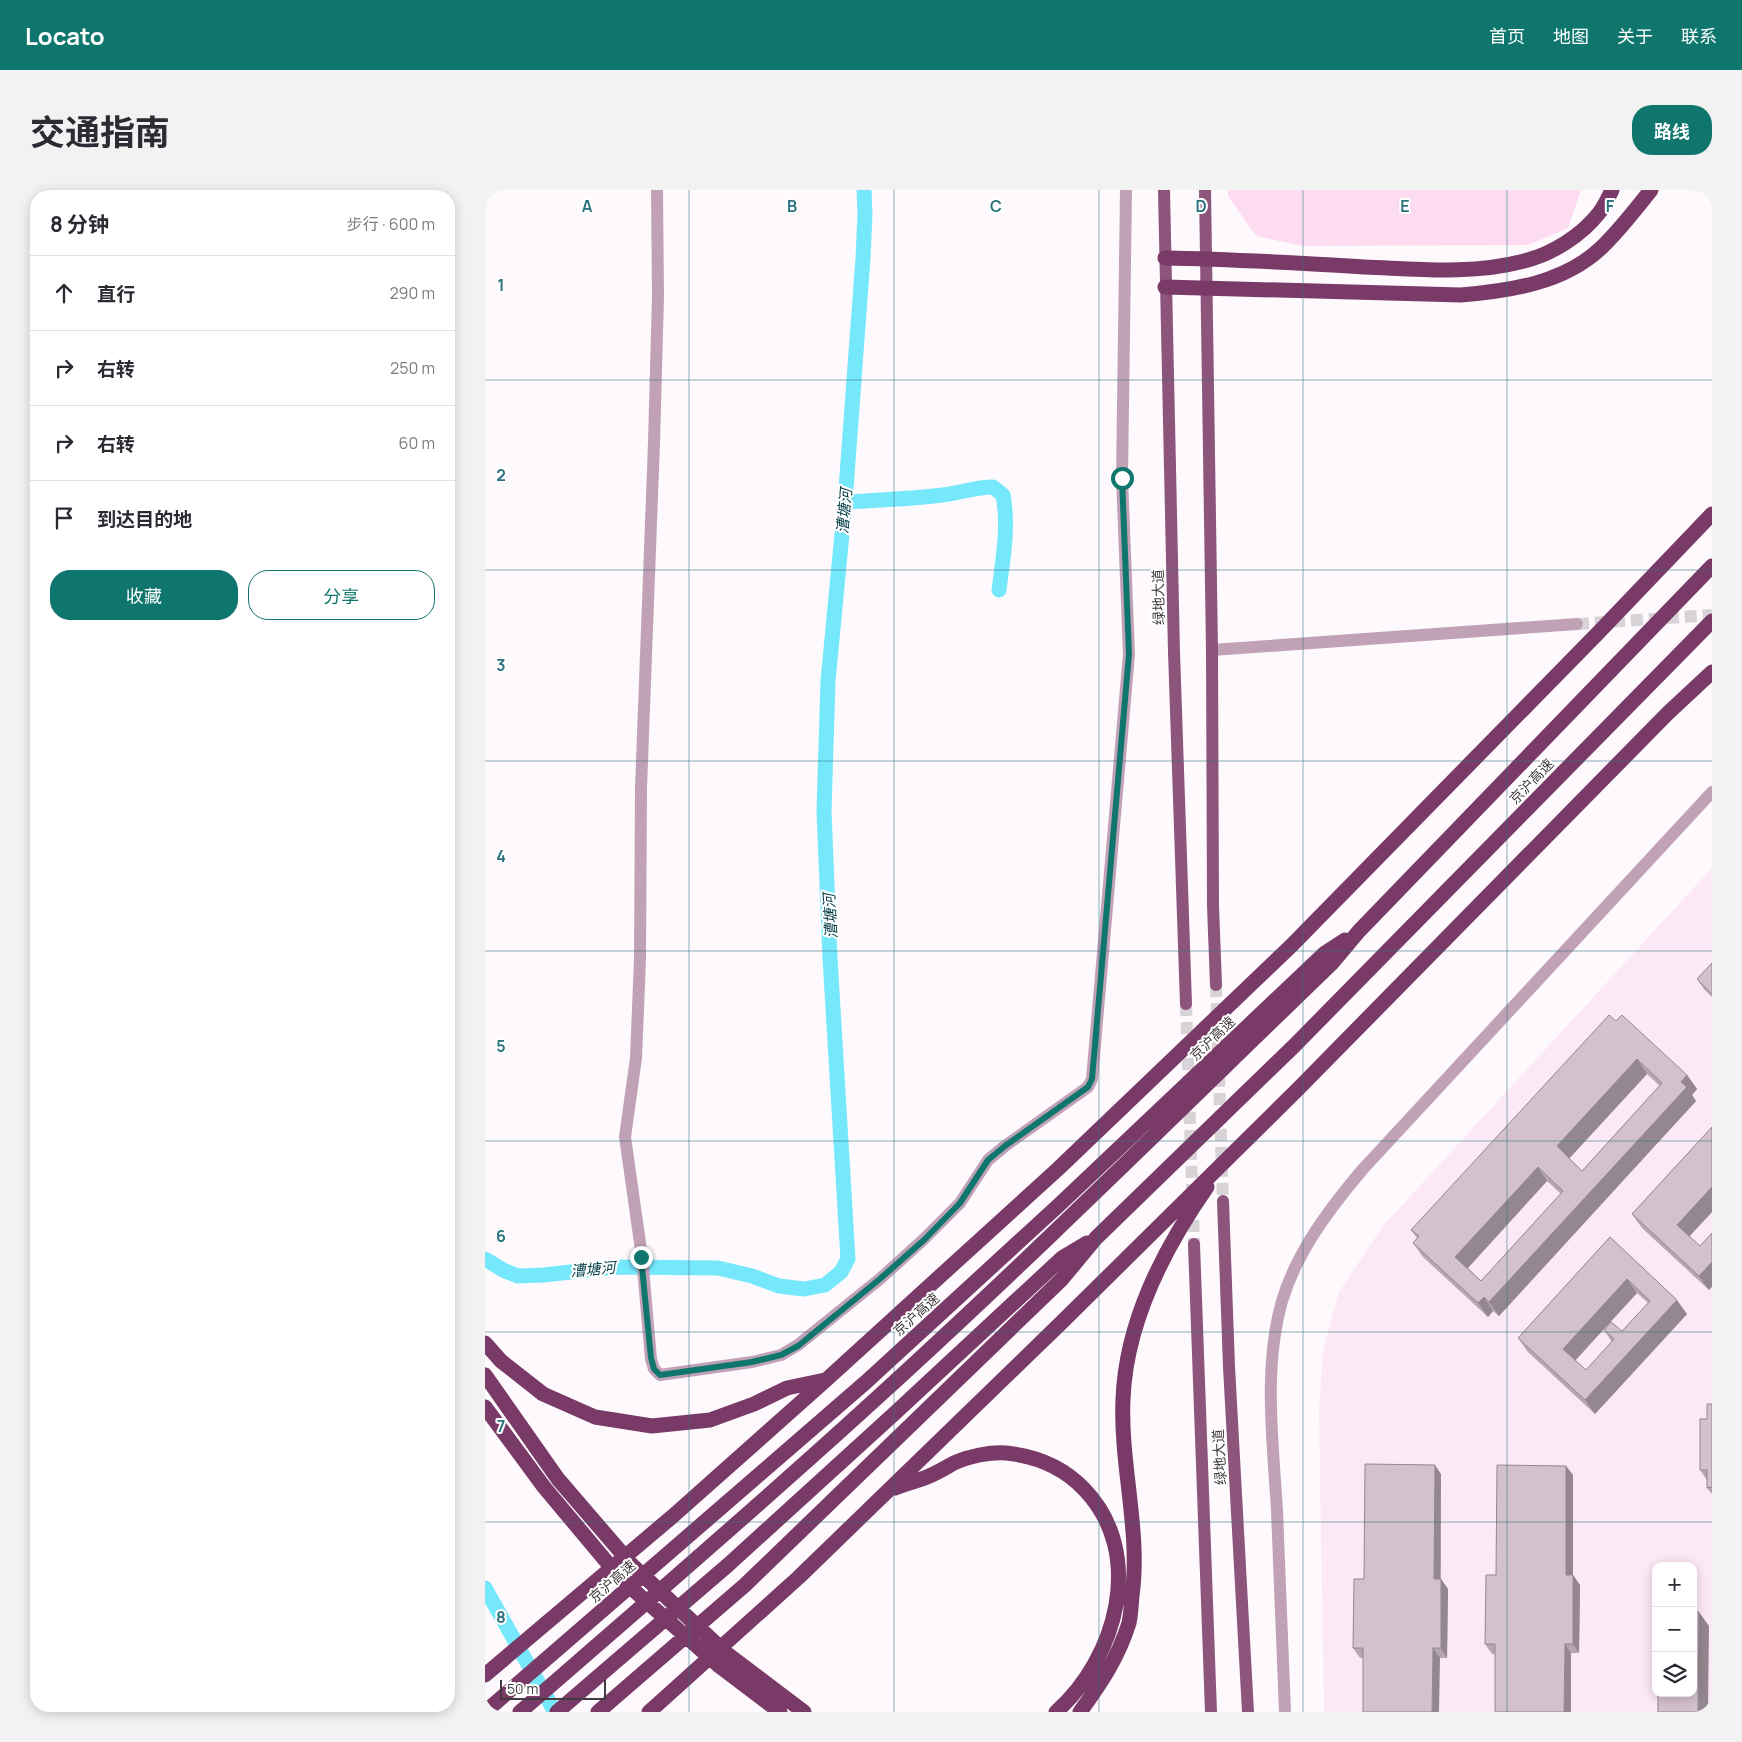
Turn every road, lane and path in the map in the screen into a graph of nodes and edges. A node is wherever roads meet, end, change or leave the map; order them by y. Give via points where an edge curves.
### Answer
1 (657, 190) edge
2 (1126, 190) edge
3 (1164, 190) edge
4 (1205, 190) edge
5 (1612, 190) edge
6 (1651, 190) edge
7 (1165, 258) junction
8 (1206, 258) junction
9 (1165, 287) junction
10 (1205, 288) junction
11 (1712, 514) edge
12 (1712, 566) edge
13 (1710, 623) edge
14 (1577, 624) tunnel mouth
15 (1212, 650) junction
16 (1712, 672) edge
17 (1712, 792) edge
18 (1359, 931) junction
19 (1216, 985) tunnel mouth
20 (1186, 1004) tunnel mouth
21 (1240, 1144) junction
22 (1223, 1201) tunnel mouth
23 (1096, 1238) junction
24 (1194, 1244) tunnel mouth
25 (485, 1343) edge
26 (485, 1375) edge
27 (826, 1380) junction
28 (485, 1407) edge
29 (891, 1489) junction
30 (485, 1675) edge
31 (485, 1712) edge
32 (520, 1712) edge
33 (557, 1712) edge
34 (598, 1712) edge
35 (649, 1712) edge
36 (781, 1712) edge
37 (804, 1712) edge
38 (1056, 1712) edge
39 (1080, 1712) edge
40 (1211, 1712) edge
41 (1247, 1712) edge
42 (1285, 1712) edge

1 - 2 street via 657,315 641,788 640,959 636,1058 625,1137 651,1358 660,1375 781,1355 816,1332 925,1239 960,1203 988,1160 1088,1087 1092,1079 1129,654 1122,478
3 - 7 main road, 绿地大道
4 - 8 main road
5 - 8 highway via 1585,230 1548,252 1495,267 1423,270
6 - 10 highway via 1600,249 1579,264 1559,274 1500,292 1461,295
7 - 8 highway
7 - 9 main road, 绿地大道
8 - 10 main road
9 - 10 highway
9 - 20 main road, 绿地大道
10 - 15 main road
11 - 27 highway via 1292,945 1059,1168
12 - 18 highway, 京沪高速
13 - 23 highway, 京沪高速 via 1295,1045
14 - 15 street
15 - 19 main road
16 - 21 highway
17 - 42 street via 1363,1169 1337,1199 1297,1264 1282,1301 1273,1350 1271,1410
18 - 31 highway, 京沪高速 via 1325,953 866,1382
18 - 32 highway, 京沪高速 via 1333,962 1061,1226 879,1396
21 - 29 highway
21 - 39 highway via 1178,1231 1141,1309 1131,1340 1123,1400 1125,1467 1135,1555 1134,1585 1129,1621 1119,1650 1103,1681
22 - 41 main road, 绿地大道
23 - 33 highway, 京沪高速 via 1062,1258 727,1565
23 - 34 highway, 京沪高速 via 1062,1280 745,1586
24 - 40 main road, 绿地大道
25 - 27 highway via 543,1394 595,1417 652,1426 709,1420 787,1388
26 - 37 highway via 558,1479 632,1566 726,1653
27 - 30 highway via 673,1516
28 - 36 highway via 544,1486 621,1579 717,1665
29 - 35 highway via 760,1614
29 - 38 highway via 928,1477 957,1462 1004,1453 1031,1457 1055,1466 1075,1479 1094,1499 1115,1542 1119,1573 1115,1611 1109,1635 1088,1676

